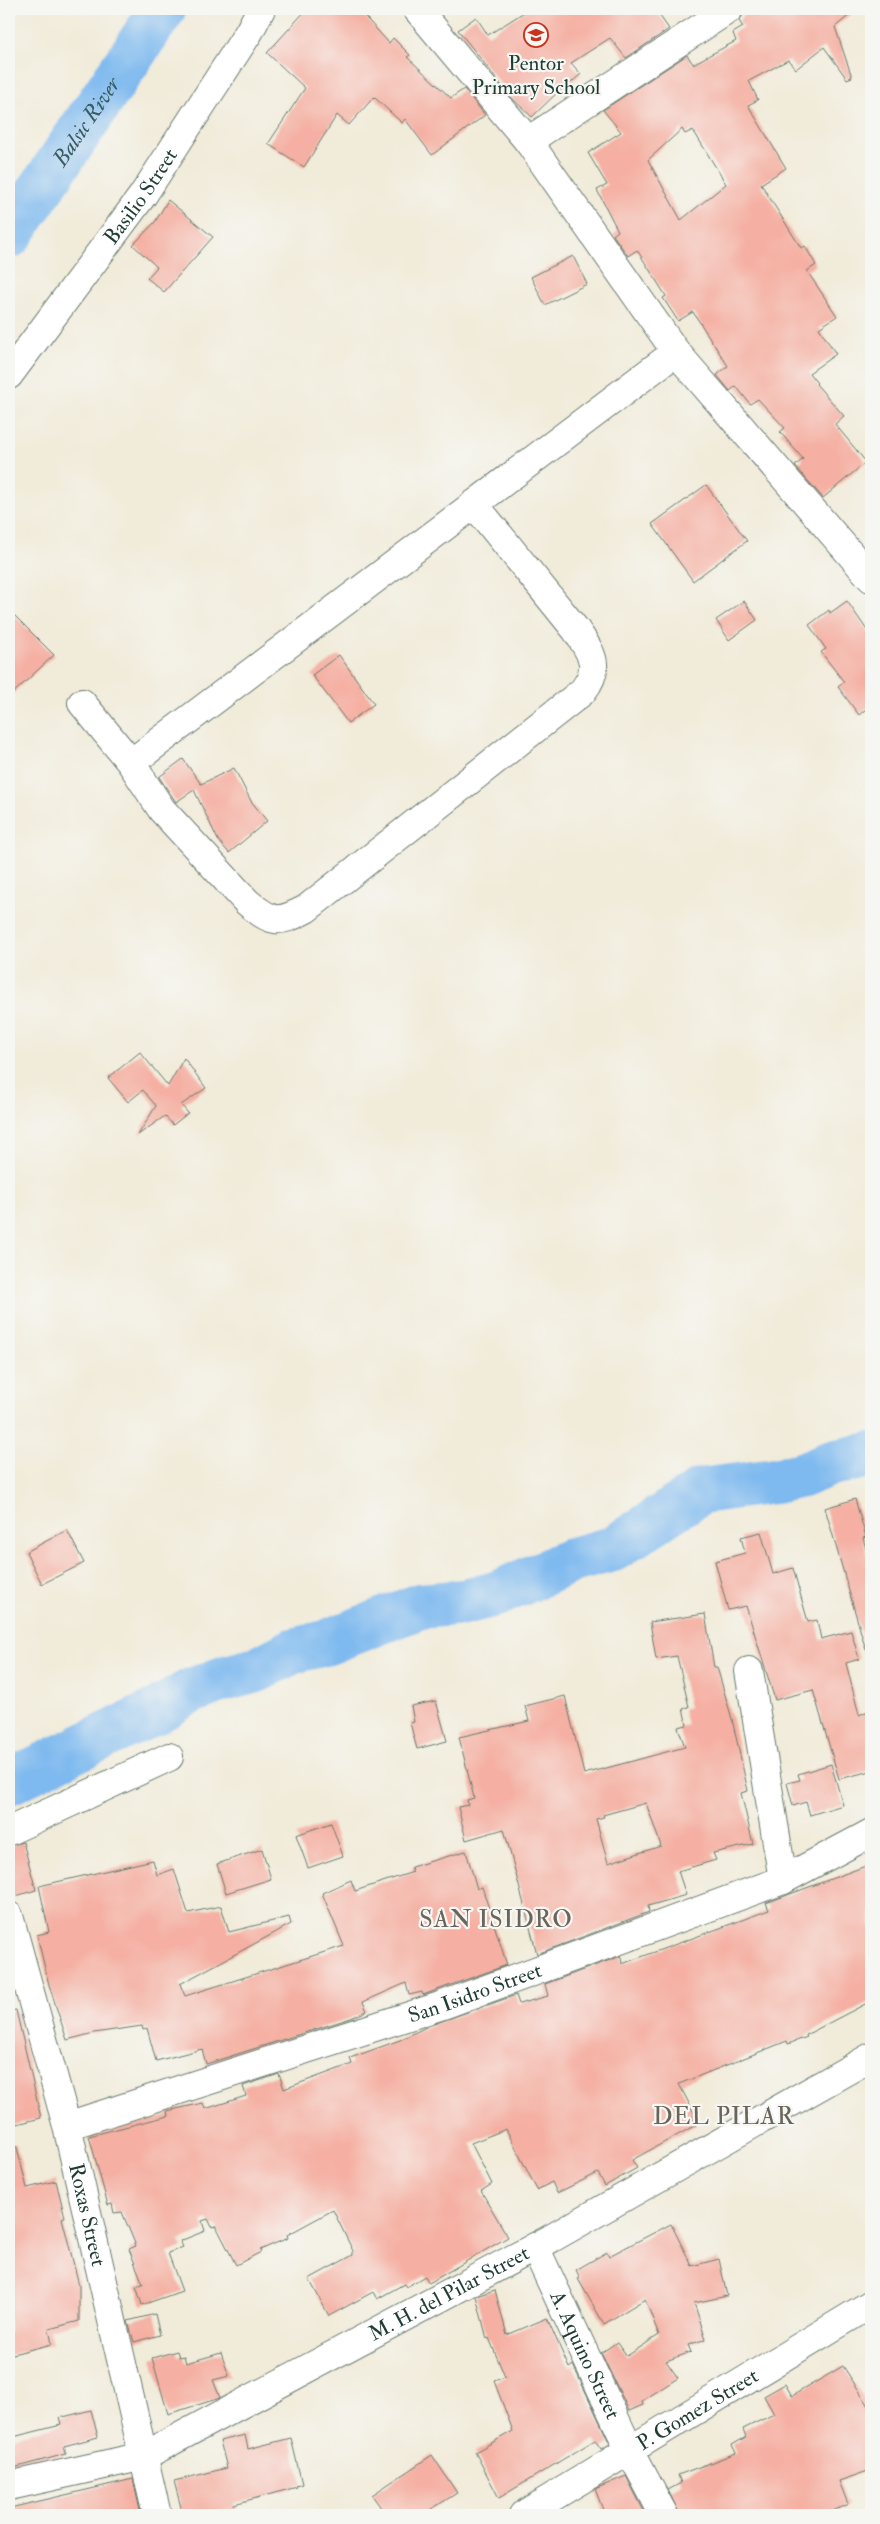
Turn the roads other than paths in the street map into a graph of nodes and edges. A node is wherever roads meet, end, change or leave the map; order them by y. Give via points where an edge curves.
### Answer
1 (261, 9) edge
2 (417, 9) edge
3 (716, 13) edge
4 (528, 141) junction
5 (676, 352) junction
6 (9, 375) edge
7 (474, 504) junction
8 (871, 578) edge
9 (82, 703) dead end
10 (131, 763) junction
11 (749, 1671) dead end
12 (169, 1757) dead end
13 (9, 1831) edge
14 (871, 1833) edge
15 (783, 1880) junction
16 (9, 1916) edge
17 (871, 2057) edge
18 (66, 2126) junction
19 (535, 2247) junction
20 (871, 2304) edge
21 (630, 2451) junction
22 (144, 2456) junction
23 (9, 2486) edge
24 (157, 2515) edge
25 (523, 2515) edge
26 (664, 2515) edge

1 - 6 street, Basilio Street via 143,195
2 - 4 street
3 - 4 street
4 - 5 street
5 - 7 street
5 - 8 street
7 - 10 street
7 - 10 street via 590,650 594,666 592,680 582,692 306,909 287,920 276,921 247,902 162,810
9 - 10 street
11 - 15 street
12 - 13 street
14 - 15 street, San Isidro Street
15 - 18 street, San Isidro Street via 440,2006
16 - 18 street, Roxas Street
17 - 19 street, M. H. del Pilar Street
18 - 22 street, Roxas Street
19 - 21 street, A. Aquino Street
19 - 22 street, M. H. del Pilar Street
20 - 21 street, P. Gomez Street
21 - 25 street, P. Gomez Street
21 - 26 street, A. Aquino Street
22 - 23 street, M. H. del Pilar Street
22 - 24 street, Roxas Street

